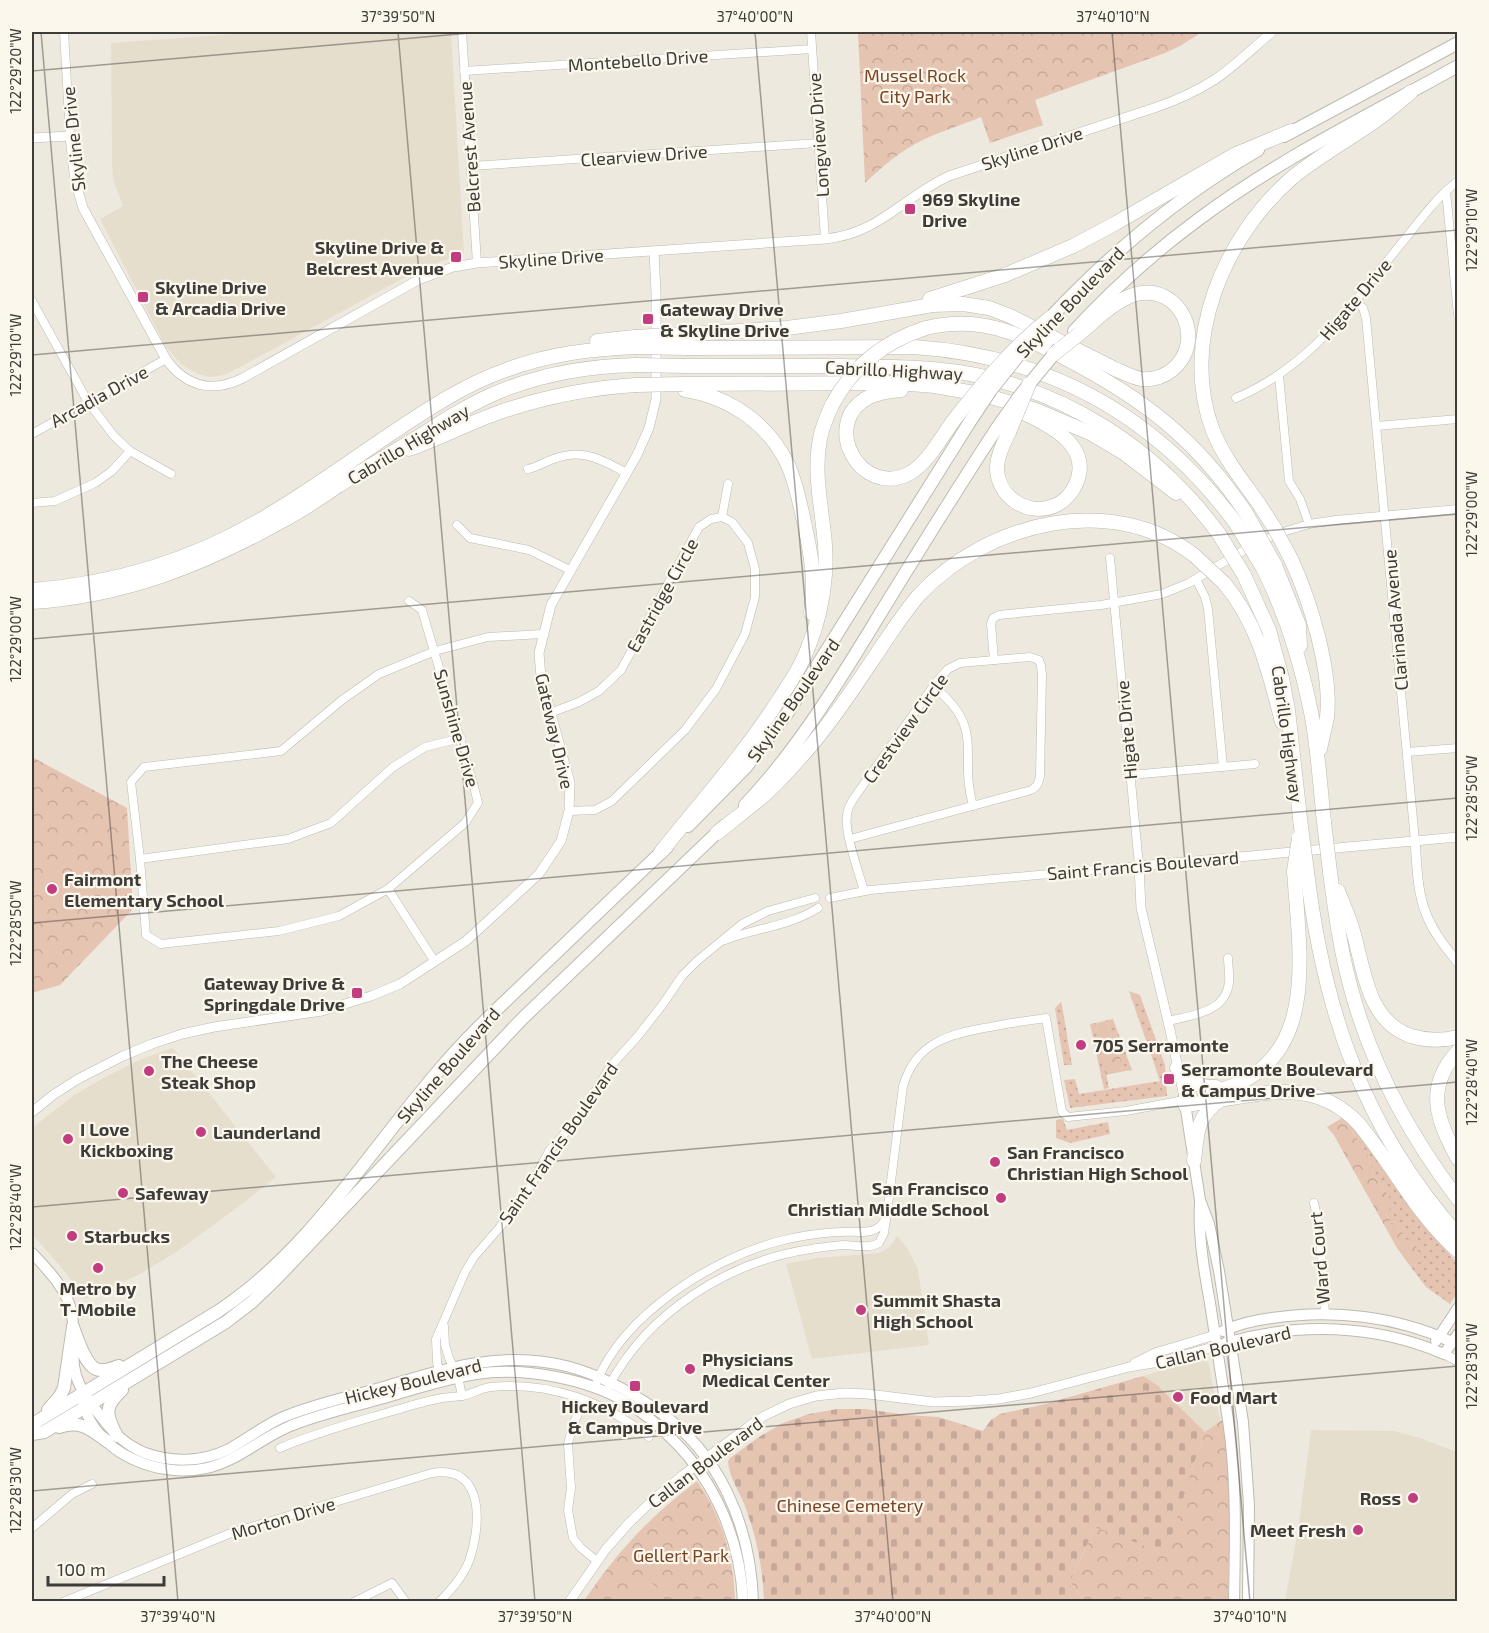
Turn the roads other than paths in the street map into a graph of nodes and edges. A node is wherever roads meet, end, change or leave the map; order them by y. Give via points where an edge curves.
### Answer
1 (63, 32) edge
2 (462, 32) edge
3 (811, 32) edge
4 (1272, 32) edge
5 (1458, 43) edge
6 (812, 49) junction
7 (1458, 66) edge
8 (464, 71) junction
9 (1411, 92) junction
10 (1291, 132) junction
11 (70, 136) junction
12 (32, 138) edge
13 (818, 143) junction
14 (471, 166) junction
15 (1458, 181) edge
16 (1446, 191) junction
17 (825, 239) junction
18 (654, 251) junction
19 (477, 263) junction
20 (32, 301) edge
21 (1355, 301) junction
22 (1458, 315) edge
23 (864, 317) junction
24 (1050, 318) junction
25 (1076, 332) junction
26 (689, 341) junction
27 (1054, 354) joint
28 (166, 359) junction
29 (1279, 376) junction
30 (1029, 384) joint
31 (682, 387) junction
32 (959, 390) junction
33 (980, 394) junction
34 (1236, 398) dead end
35 (88, 402) junction
36 (1458, 419) edge
37 (1377, 426) junction
38 (1003, 430) junction
39 (32, 434) edge
40 (130, 451) junction
41 (379, 460) junction
42 (528, 469) dead end
43 (627, 473) junction
44 (171, 474) dead end
45 (728, 484) dead end
46 (32, 503) edge
47 (1458, 509) edge
48 (1385, 515) junction
49 (722, 517) junction
50 (1241, 518) junction
51 (1208, 519) junction
52 (458, 525) dead end
53 (1309, 525) junction
54 (1110, 558) dead end
55 (570, 570) junction
56 (1196, 579) junction
57 (32, 590) edge
58 (409, 601) dead end
59 (32, 602) edge
60 (1114, 602) junction
61 (542, 634) junction
62 (435, 651) junction
63 (994, 660) junction
64 (791, 681) junction
65 (933, 686) junction
66 (550, 713) junction
67 (461, 738) junction
68 (1458, 748) edge
69 (1407, 752) junction
70 (1317, 760) junction
71 (1255, 764) dead end
72 (1293, 764) junction
73 (1222, 767) junction
74 (1130, 775) junction
75 (973, 806) junction
76 (569, 811) junction
77 (717, 833) junction
78 (1458, 837) edge
79 (850, 839) junction
80 (1415, 841) junction
81 (662, 852) junction
82 (140, 859) junction
83 (1139, 866) junction
84 (1301, 872) junction
85 (1330, 872) junction
86 (388, 889) junction
87 (864, 891) junction
88 (815, 898) dead end
89 (830, 898) dead end
90 (818, 908) dead end
91 (1440, 939) junction
92 (714, 947) junction
93 (1458, 954) edge
94 (1228, 958) dead end
95 (435, 962) junction
96 (1458, 963) edge
97 (1168, 1021) junction
98 (1458, 1036) edge
99 (1458, 1053) edge
100 (1177, 1068) junction
101 (1250, 1077) junction
102 (1220, 1100) junction
103 (1184, 1101) junction
104 (32, 1112) edge
105 (1458, 1159) edge
106 (1194, 1161) junction
107 (1458, 1199) edge
108 (1200, 1200) junction
109 (1314, 1203) dead end
110 (887, 1213) junction
111 (1458, 1235) edge
112 (1457, 1251) edge
113 (32, 1253) edge
114 (1458, 1308) edge
115 (1325, 1314) junction
116 (443, 1324) junction
117 (73, 1327) junction
118 (1228, 1329) junction
119 (1439, 1336) junction
120 (1216, 1340) junction
121 (1456, 1340) edge
122 (1230, 1342) junction
123 (1431, 1349) junction
124 (1444, 1354) junction
125 (143, 1357) junction
126 (1458, 1361) edge
127 (439, 1371) junction
128 (456, 1373) junction
129 (599, 1377) junction
130 (134, 1378) junction
131 (609, 1388) junction
132 (594, 1389) junction
133 (83, 1393) junction
134 (462, 1396) junction
135 (585, 1400) junction
136 (88, 1406) junction
137 (36, 1429) edge
138 (649, 1437) dead end
139 (112, 1438) junction
140 (280, 1448) dead end
141 (706, 1457) junction
142 (695, 1466) junction
143 (92, 1484) dead end
144 (32, 1528) edge
145 (597, 1561) junction
146 (63, 1602) edge
147 (354, 1602) edge
148 (406, 1602) edge
149 (439, 1602) edge
150 (569, 1602) edge
151 (743, 1602) edge
152 (753, 1602) edge
153 (1234, 1602) edge
154 (1248, 1602) edge

1 - 11 street, Skyline Drive
2 - 8 street, Belcrest Avenue
3 - 6 street, Longview Drive
4 - 17 street, Skyline Drive via 1220,75 1186,96 949,176 869,228
5 - 10 main road, Skyline Boulevard
6 - 8 street, Montebello Drive
6 - 13 street, Longview Drive
7 - 9 main road, Skyline Boulevard
8 - 14 street, Belcrest Avenue
9 - 25 main road, Skyline Boulevard via 1270,172 1201,218 1130,275
9 - 70 highway, bridge via 1312,163 1264,207 1232,254 1219,283 1203,347 1204,399 1221,448 1275,529 1300,578 1312,617 1324,668 1327,717
10 - 23 highway via 1234,155 1102,231 1043,259 974,286
10 - 24 main road, Skyline Boulevard via 1219,174 1163,213 1110,258
11 - 12 street
11 - 28 street, Skyline Drive via 75,181 83,208
13 - 14 street, Clearview Drive
13 - 17 street, Longview Drive
14 - 19 street, Belcrest Avenue
15 - 16 street, Higate Drive
16 - 21 street, Higate Drive
16 - 22 street
17 - 18 street, Skyline Drive
18 - 19 street, Skyline Drive
18 - 43 street, Gateway Drive via 656,399 649,428
19 - 28 street, Skyline Drive via 418,280 235,382 217,386 197,384
20 - 35 street
21 - 29 street, Higate Drive via 1318,344
21 - 37 street, Clarinada Avenue via 1366,318
23 - 25 highway via 943,304 984,307 1022,321 1127,374 1146,379 1161,377 1174,368 1184,356 1189,338 1180,309 1165,297 1150,293 1125,299
23 - 26 highway
24 - 32 highway, bridge via 984,382 921,465 909,474 883,478 855,461 847,444 849,419 869,397 896,391
24 - 81 main road, Skyline Boulevard, bridge via 969,423 788,712 732,783
25 - 27 highway, bridge
26 - 50 highway, Cabrillo Highway via 922,348 980,355 1028,368 1090,395 1146,430
26 - 57 highway, Cabrillo Highway, bridge via 591,341 519,362 437,403 274,512 223,539 177,560 128,575
27 - 30 main road, Skyline Boulevard, bridge
28 - 35 street, Arcadia Drive
29 - 34 street, Higate Drive
29 - 53 street via 1288,481 1300,499
30 - 38 highway, bridge
31 - 32 highway via 897,383
31 - 41 highway, bridge via 581,391 543,399
31 - 64 highway via 728,403 747,416 774,442 791,472 810,549 813,588 807,634
32 - 33 highway
33 - 38 highway via 1040,421 1071,443 1079,461 1079,474 1076,486 1065,500 1049,508 1032,509 1008,496 997,470
33 - 51 highway via 1033,408 1090,433 1129,457
35 - 39 street, Arcadia Drive
35 - 40 street
36 - 37 street
37 - 48 street, Clarinada Avenue
38 - 77 main road, Skyline Boulevard via 809,726 772,775
40 - 44 street
40 - 46 street via 95,483 55,501
41 - 51 highway, Cabrillo Highway, bridge via 467,407 512,387 576,370 636,365 927,368 1005,382 1067,406 1137,449 1163,470
41 - 59 highway, Cabrillo Highway via 286,519 204,561 123,588
42 - 43 street via 578,454
43 - 55 street, Gateway Drive
45 - 49 street
47 - 48 street
48 - 53 street
48 - 69 street, Clarinada Avenue
49 - 66 street, Eastridge Circle via 699,527 621,670 599,691
49 - 76 street via 732,522 748,543 755,569 755,597 746,634 716,689 685,730 612,801 595,810
50 - 64 highway, bridge via 1216,473 1182,437 1145,405 1103,378 1022,336 1000,329 967,324 926,328 897,340 866,360 832,405 820,438 817,465 826,553 823,594 810,644
50 - 70 highway, Cabrillo Highway, bridge via 1269,566 1289,628 1311,714
51 - 72 highway, Cabrillo Highway, bridge via 1244,575 1269,630 1288,710
52 - 55 street via 470,538 529,550
53 - 56 street via 1256,543
54 - 60 street, Higate Drive
55 - 61 street, Gateway Drive via 551,605
56 - 60 street via 1155,596
56 - 73 street via 1208,609
58 - 62 street, Sunshine Drive via 422,610
60 - 63 street via 996,616 991,624
60 - 74 street, Higate Drive
61 - 62 street via 488,637
61 - 66 street, Gateway Drive via 540,671
62 - 67 street, Sunshine Drive
62 - 82 street via 379,674 281,751 144,767 130,782
63 - 65 street, Crestview Circle via 956,664
63 - 75 street, Crestview Circle via 1033,657 1040,662 1040,778 1031,790
64 - 81 highway via 744,750
65 - 75 street via 955,707 966,729
65 - 79 street, Crestview Circle via 851,804 846,819
66 - 76 street, Gateway Drive via 570,783
67 - 82 street via 425,747 393,767 331,823 288,839
67 - 86 street, Sunshine Drive via 478,803 465,823
68 - 69 street
69 - 80 street, Clarinada Avenue
70 - 85 highway, Cabrillo Highway, bridge
71 - 73 street
72 - 77 highway, bridge via 1257,637 1224,583 1195,556 1145,529 1114,522 1062,522 999,539 940,575 914,601 829,721 782,778
72 - 84 highway, Cabrillo Highway, bridge via 1301,827 1296,852
73 - 74 street
74 - 83 street, Higate Drive
75 - 79 street, Crestview Circle
76 - 95 street, Gateway Drive via 561,841 539,874 466,941
77 - 130 main road, Skyline Boulevard via 510,1032 259,1297 226,1322
78 - 80 street, Saint Francis Boulevard
79 - 87 street, Crestview Circle
80 - 83 street, Saint Francis Boulevard
80 - 91 street, Clarinada Avenue via 1422,902
81 - 125 main road, Skyline Boulevard via 470,1035 355,1176 270,1271 238,1299
82 - 86 street, Sunshine Drive via 146,935 161,944 279,932 339,916
83 - 87 street, Saint Francis Boulevard
83 - 97 street via 1141,907
84 - 101 highway via 1296,1013 1278,1051
84 - 111 highway via 1325,979 1360,1081 1412,1177
85 - 98 highway via 1378,1010 1404,1033 1423,1039
85 - 107 highway, Cabrillo Highway via 1344,960 1365,1031 1406,1120
86 - 95 street
87 - 89 street, Saint Francis Boulevard
88 - 92 street, Saint Francis Boulevard via 753,918
90 - 92 street, Saint Francis Boulevard via 801,918 737,935
91 - 93 street, Clarinada Avenue
91 - 96 street, Clarinada Avenue
92 - 116 street, Saint Francis Boulevard via 682,976 610,1067 580,1116 549,1151 531,1185 474,1257
94 - 97 street via 1228,986 1221,1001 1207,1011
95 - 104 street, Gateway Drive via 400,984 347,1004 305,1015 214,1027 152,1044 78,1079
97 - 100 street
99 - 105 highway via 1442,1074 1437,1107 1443,1130
100 - 101 highway via 1192,1082 1207,1088
100 - 103 street
101 - 103 highway via 1226,1089
102 - 103 highway
102 - 106 highway via 1202,1118
102 - 112 highway via 1294,1092 1319,1097 1341,1108 1363,1129 1426,1218
103 - 106 main road
103 - 110 street via 1068,1118 1062,1112 1046,1018 950,1036 921,1054 904,1081
106 - 108 main road
108 - 118 main road via 1209,1224
108 - 120 main road via 1199,1226
109 - 115 street, Ward Court via 1320,1231
110 - 129 street via 874,1230 782,1240 707,1271 643,1319 604,1365
110 - 131 street via 883,1237 874,1246 823,1247 785,1254 738,1270 705,1287 652,1329 625,1360
113 - 117 main road, Hickey Boulevard via 64,1293
114 - 119 main road
115 - 118 main road, Callan Boulevard via 1266,1319
115 - 119 main road, Callan Boulevard via 1380,1320
116 - 127 street, Saint Francis Boulevard via 436,1339
116 - 128 street via 445,1345
117 - 125 main road via 94,1369 105,1370
117 - 133 main road, Hickey Boulevard via 75,1371
117 - 137 main road via 62,1392
118 - 120 main road, Callan Boulevard
118 - 122 main road
119 - 121 main road, Callan Boulevard
119 - 123 main road
120 - 122 main road, Callan Boulevard
120 - 141 street, Callan Boulevard via 1155,1353 1129,1366 1031,1393 980,1401 925,1401 853,1393 816,1396 764,1416
120 - 153 main road via 1234,1480
121 - 124 main road
122 - 123 main road, Callan Boulevard via 1316,1328 1377,1334
122 - 154 main road via 1248,1480
123 - 124 main road, Callan Boulevard
124 - 126 street, Callan Boulevard
125 - 133 main road, Skyline Boulevard
127 - 128 main road, Hickey Boulevard
127 - 139 main road, Hickey Boulevard via 295,1413 224,1451 200,1458 160,1457
128 - 129 main road, Hickey Boulevard via 488,1362 529,1361 570,1366
128 - 132 main road, Hickey Boulevard via 524,1372
128 - 134 street
128 - 139 main road, Hickey Boulevard via 303,1421 215,1466 175,1470 150,1466 127,1456
129 - 131 main road, Hickey Boulevard
129 - 132 street
130 - 136 main road, Skyline Boulevard
130 - 139 main road via 108,1408
131 - 132 main road, Hickey Boulevard
131 - 141 main road, Hickey Boulevard via 635,1396 669,1418
131 - 142 main road, Hickey Boulevard via 652,1421
133 - 136 main road, Hickey Boulevard
133 - 137 main road, Skyline Boulevard
134 - 135 street, Hickey Boulevard via 484,1388 517,1386
134 - 140 street, Hickey Boulevard via 439,1398 385,1413
135 - 138 street, Hickey Boulevard via 617,1414
135 - 145 street via 568,1444 568,1509 573,1538
136 - 137 main road, Skyline Boulevard
136 - 139 main road, Hickey Boulevard via 92,1422
137 - 139 main road via 78,1424
141 - 142 street, Callan Boulevard
141 - 152 main road, Hickey Boulevard via 740,1521 750,1561
142 - 145 street, Callan Boulevard via 641,1511
142 - 151 main road, Hickey Boulevard via 729,1530 739,1562
143 - 144 street via 72,1494
145 - 150 street, Callan Boulevard
146 - 149 street, Morton Drive via 231,1533 449,1472 462,1477 477,1499 477,1532 468,1562 456,1584
147 - 148 street via 392,1583

